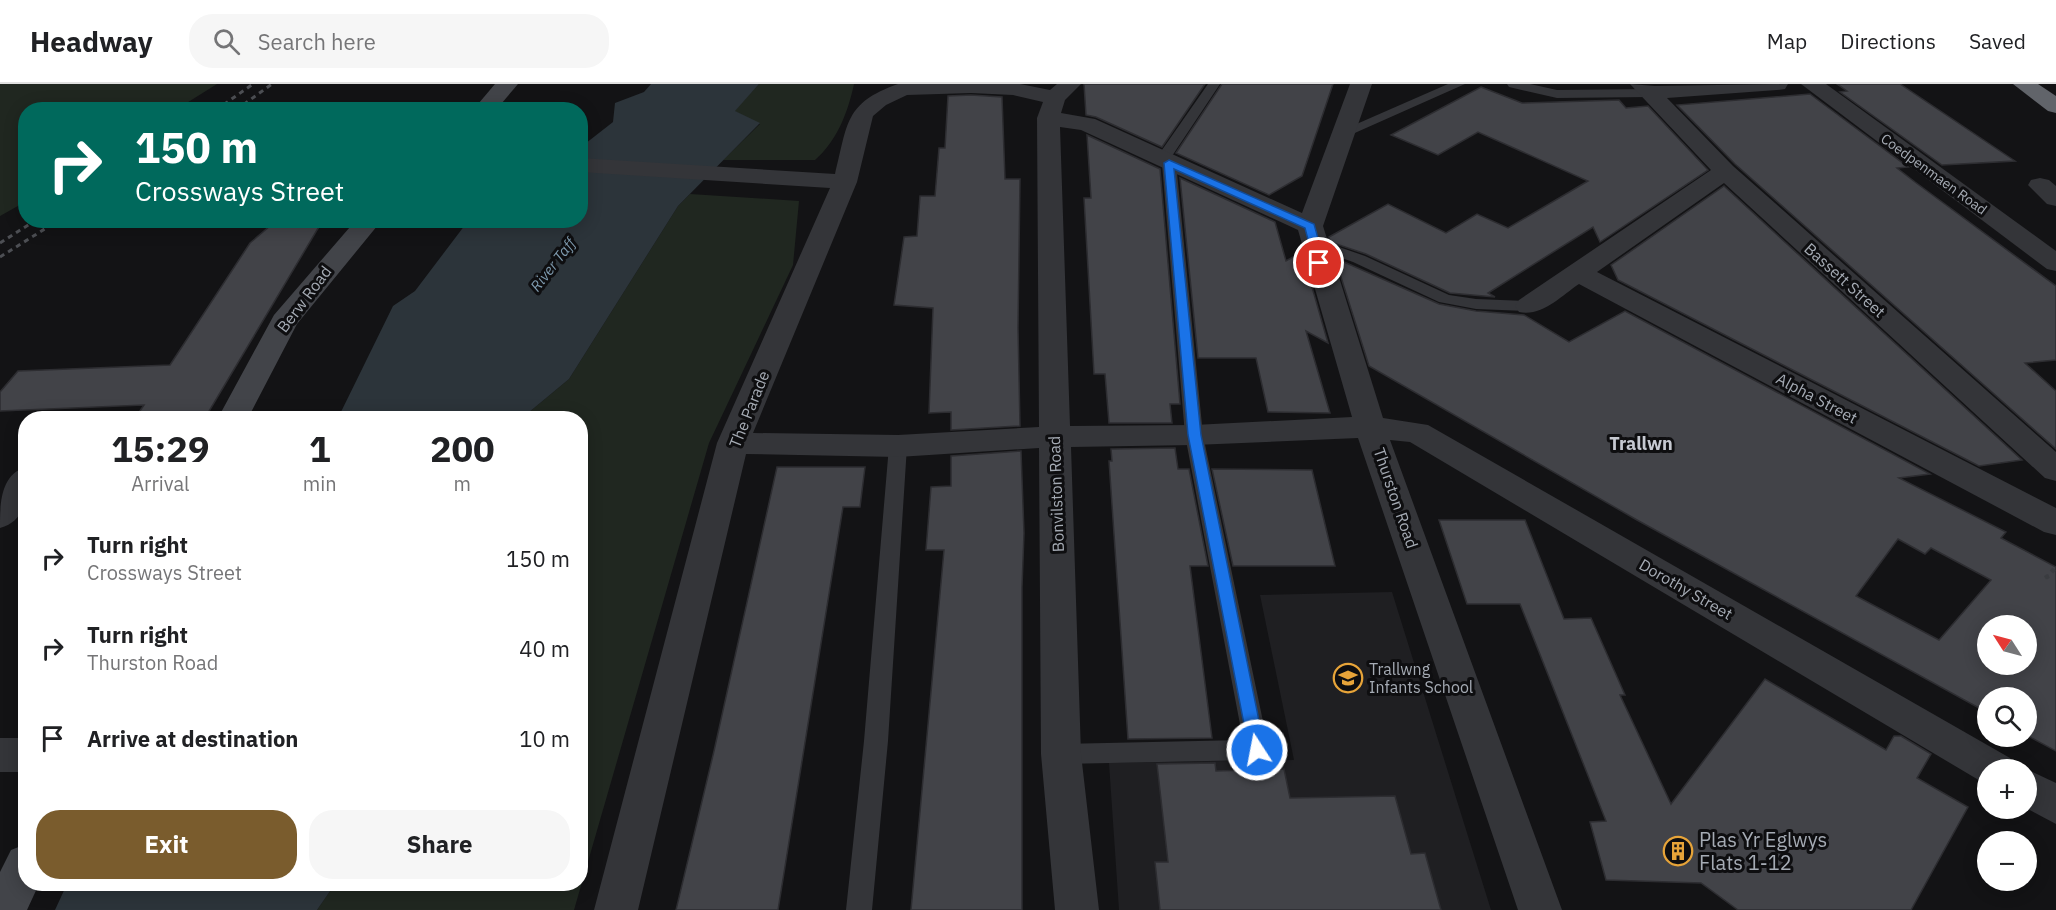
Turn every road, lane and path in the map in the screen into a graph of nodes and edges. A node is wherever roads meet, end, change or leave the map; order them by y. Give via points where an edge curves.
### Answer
1 (507, 84) edge
2 (1214, 84) edge
3 (1361, 84) edge
4 (1459, 84) edge
5 (1513, 84) edge
6 (1777, 84) edge
7 (1812, 84) edge
8 (2024, 84) edge
9 (926, 86) edge
10 (1646, 89) edge
11 (1057, 100) edge
12 (491, 102) edge
13 (2056, 106) edge
14 (1343, 133) junction
15 (1165, 161) junction
16 (588, 166) edge
17 (1725, 171) junction
18 (845, 182) junction
19 (363, 228) edge
20 (1311, 235) junction
21 (2056, 263) edge
22 (1579, 273) junction
23 (1529, 306) joint
24 (237, 411) edge
25 (1371, 427) junction
26 (1194, 435) junction
27 (1054, 437) junction
28 (734, 443) junction
29 (898, 446) junction
30 (2056, 470) edge
31 (18, 490) edge
32 (0, 516) edge
33 (2056, 523) edge
34 (2056, 567) edge
35 (2046, 574) dead end
36 (1061, 754) junction
37 (0, 755) edge
38 (18, 755) edge
39 (1977, 759) edge
40 (2037, 794) edge
41 (2056, 805) edge
42 (18, 882) edge
43 (5, 910) edge
44 (616, 910) edge
45 (860, 910) edge
46 (1077, 910) edge
47 (1540, 910) edge

1 - 12 main road
2 - 15 lane
3 - 14 street
4 - 14 lane
5 - 10 lane via 1557,94
6 - 10 street
7 - 21 street, Coedpenmaen Road
8 - 13 highway
9 - 11 street, The Parade via 1013,89
9 - 18 street, The Parade via 887,96 862,114
10 - 17 street, Bassett Street
11 - 15 street, The Parade via 1086,124
11 - 27 street, Bonvilston Road
14 - 20 street
15 - 20 street, The Parade
15 - 26 lane
16 - 18 street
17 - 22 street
17 - 30 street, Bassett Street
18 - 28 street, The Parade
19 - 24 main road, Berw Road via 284,321
20 - 23 lane via 1445,299
20 - 25 street, Thurston Road
22 - 23 street
22 - 33 street, Alpha Street
25 - 26 street, Dorothy Street
25 - 39 street, Dorothy Street via 1418,432
25 - 47 street, Thurston Road
26 - 27 street, Dorothy Street
26 - 36 lane via 1257,750
27 - 29 street, Dorothy Street
27 - 36 street, Bonvilston Road
28 - 29 street, Dorothy Street
28 - 44 street, The Parade
29 - 45 lane
31 - 32 street
34 - 35 path via 2047,577
36 - 46 street, Bonvilston Road
37 - 38 street
40 - 41 street
42 - 43 main road

